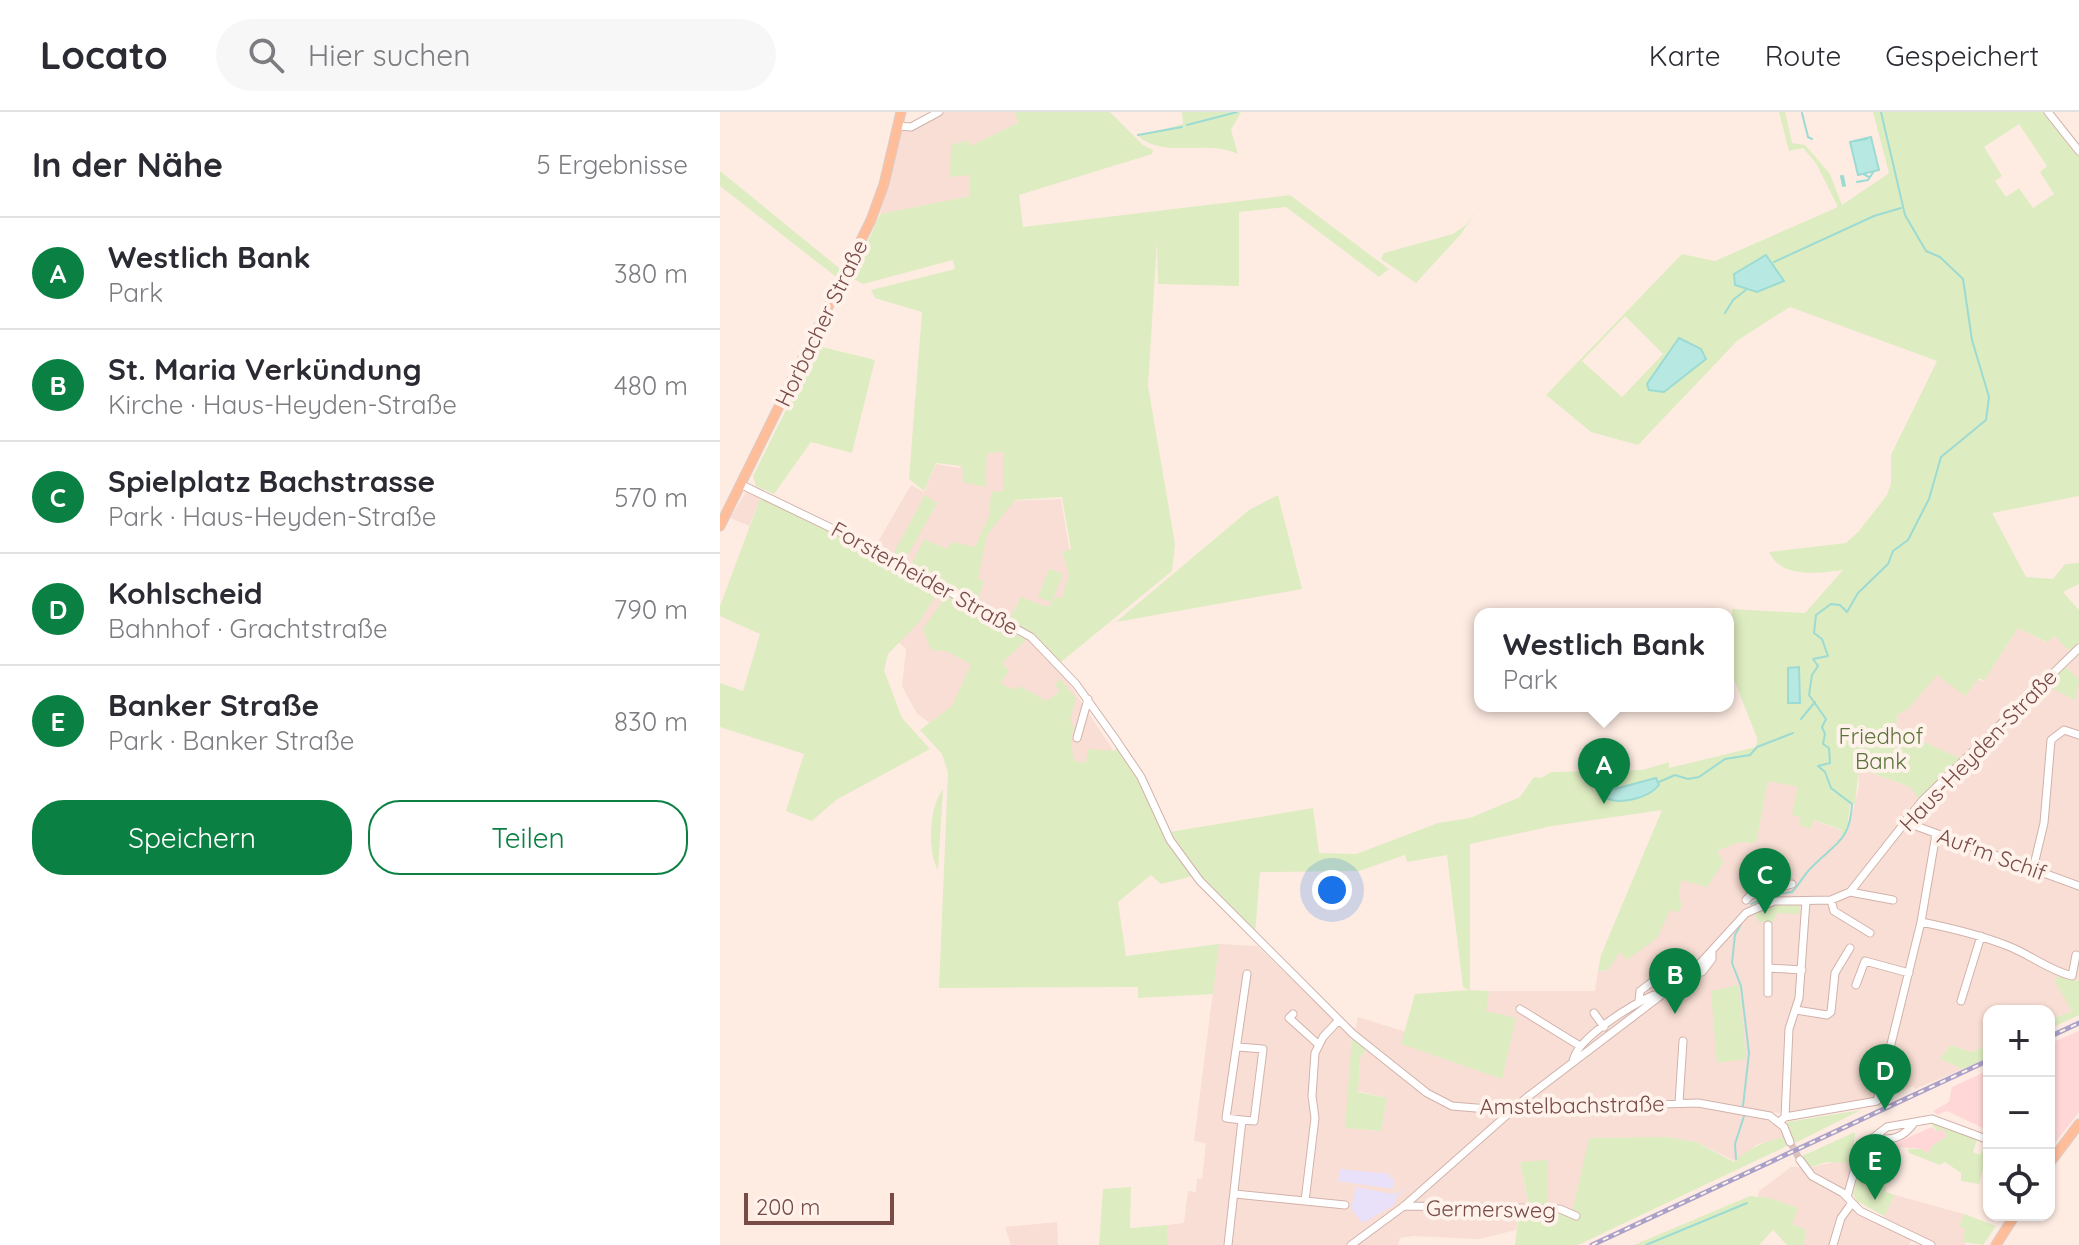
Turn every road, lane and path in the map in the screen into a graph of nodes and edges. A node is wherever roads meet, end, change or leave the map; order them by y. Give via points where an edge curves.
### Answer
1 (901, 112) edge
2 (939, 112) edge
3 (2048, 112) edge
4 (898, 126) junction
5 (2079, 151) edge
6 (742, 485) junction
7 (720, 526) edge
8 (2079, 648) edge
9 (1088, 699) junction
10 (2079, 735) edge
11 (1077, 738) dead end
12 (1907, 819) junction
13 (1936, 834) junction
14 (2033, 869) junction
15 (1792, 884) dead end
16 (2079, 886) edge
17 (1850, 892) junction
18 (1773, 895) junction
19 (1746, 900) dead end
20 (1831, 900) junction
21 (1893, 900) dead end
22 (1806, 901) junction
23 (1921, 922) junction
24 (1768, 925) dead end
25 (1870, 933) dead end
26 (1981, 936) junction
27 (1850, 948) dead end
28 (1265, 949) joint
29 (2076, 955) dead end
30 (1679, 962) dead end
31 (1769, 968) junction
32 (1802, 970) junction
33 (1909, 973) junction
34 (1247, 974) dead end
35 (1856, 985) dead end
36 (1768, 993) dead end
37 (1660, 994) junction
38 (1639, 1001) junction
39 (1961, 1001) dead end
40 (1520, 1009) dead end
41 (1796, 1010) junction
42 (1594, 1013) dead end
43 (1293, 1014) dead end
44 (1338, 1021) junction
45 (1604, 1027) junction
46 (1683, 1041) dead end
47 (1318, 1044) junction
48 (1580, 1046) junction
49 (1238, 1047) junction
50 (1573, 1062) junction
51 (1525, 1099) junction
52 (1679, 1103) junction
53 (1527, 1108) junction
54 (1514, 1109) junction
55 (1226, 1118) junction
56 (1242, 1120) junction
57 (1782, 1120) junction
58 (1914, 1123) junction
59 (1223, 1128) dead end
60 (2077, 1130) edge
61 (1874, 1138) junction
62 (1983, 1138) edge
63 (1790, 1142) tunnel mouth
64 (2055, 1156) edge
65 (1800, 1160) tunnel mouth
66 (1235, 1194) junction
67 (1850, 1200) junction
68 (1305, 1201) junction
69 (1345, 1205) dead end
70 (1404, 1206) junction
71 (1576, 1216) dead end
72 (2011, 1221) edge
73 (1228, 1245) edge
74 (1351, 1245) edge
75 (1833, 1245) edge
76 (1931, 1245) edge
77 (1996, 1245) edge

1 - 4 main road, Horbacher Straße
2 - 4 street via 911,127
3 - 5 street
4 - 6 main road, Horbacher Straße via 871,220
6 - 7 main road, Horbacher Straße
6 - 9 street, Forsterheider Straße via 1012,623
8 - 12 street, Haus-Heyden-Straße
9 - 11 street
9 - 28 street, Forsterheider Straße via 1141,777 1170,840 1200,881
10 - 14 street via 2064,730 2051,740 2045,813
12 - 13 street, Auf'm Schif
12 - 17 street, Haus-Heyden-Straße
13 - 14 street, Auf'm Schif
13 - 23 street
14 - 16 street, Auf'm Schif
15 - 18 street, Haus-Heyden-Straße
17 - 20 street, Haus-Heyden-Straße
17 - 21 street
18 - 19 street, Haus-Heyden-Straße via 1751,895
18 - 22 street, Haus-Heyden-Straße
18 - 37 street, Haus-Heyden-Straße via 1743,915 1702,972 1693,971
20 - 22 street, Haus-Heyden-Straße
20 - 25 street via 1834,911
22 - 32 street
23 - 26 street
23 - 33 street
24 - 31 street
26 - 29 street via 2072,976
26 - 39 street
27 - 41 street via 1835,973 1831,1012
28 - 44 street, Amstelbachstraße
30 - 38 street, Haus-Heyden-Straße via 1640,991
31 - 32 street
31 - 36 street
32 - 41 street
33 - 35 street via 1865,961
33 - 57 street via 1877,1101
34 - 49 street
37 - 38 street, Haus-Heyden-Straße
37 - 50 street, Haus-Heyden-Straße
38 - 45 street, Haus-Heyden-Straße
40 - 48 street
41 - 57 street via 1789,1029
42 - 45 street
43 - 47 street via 1289,1018
44 - 47 street
44 - 54 street, Amstelbachstraße via 1438,1100 1452,1106
45 - 48 street, Haus-Heyden-Straße
46 - 52 street
47 - 68 street
48 - 50 street, Haus-Heyden-Straße
49 - 55 street via 1234,1046
49 - 56 street via 1263,1049 1254,1121
50 - 51 street, Haus-Heyden-Straße
51 - 53 street
51 - 54 street, Haus-Heyden-Straße
52 - 53 street, Amstelbachstraße
52 - 57 street, Amstelbachstraße
53 - 54 street, Amstelbachstraße
54 - 70 street, Haus-Heyden-Straße
55 - 56 street
55 - 59 street
56 - 66 street
57 - 63 street
58 - 61 street via 1887,1127
58 - 61 street via 1890,1140
58 - 62 street via 1935,1119
60 - 64 main road
61 - 67 street via 1858,1152
65 - 67 street via 1812,1176
66 - 68 street
66 - 73 street
67 - 75 street
67 - 76 street via 1860,1211
68 - 69 street
70 - 71 street, Germersweg via 1560,1209
70 - 74 street, Haus-Heyden-Straße
72 - 77 main road

